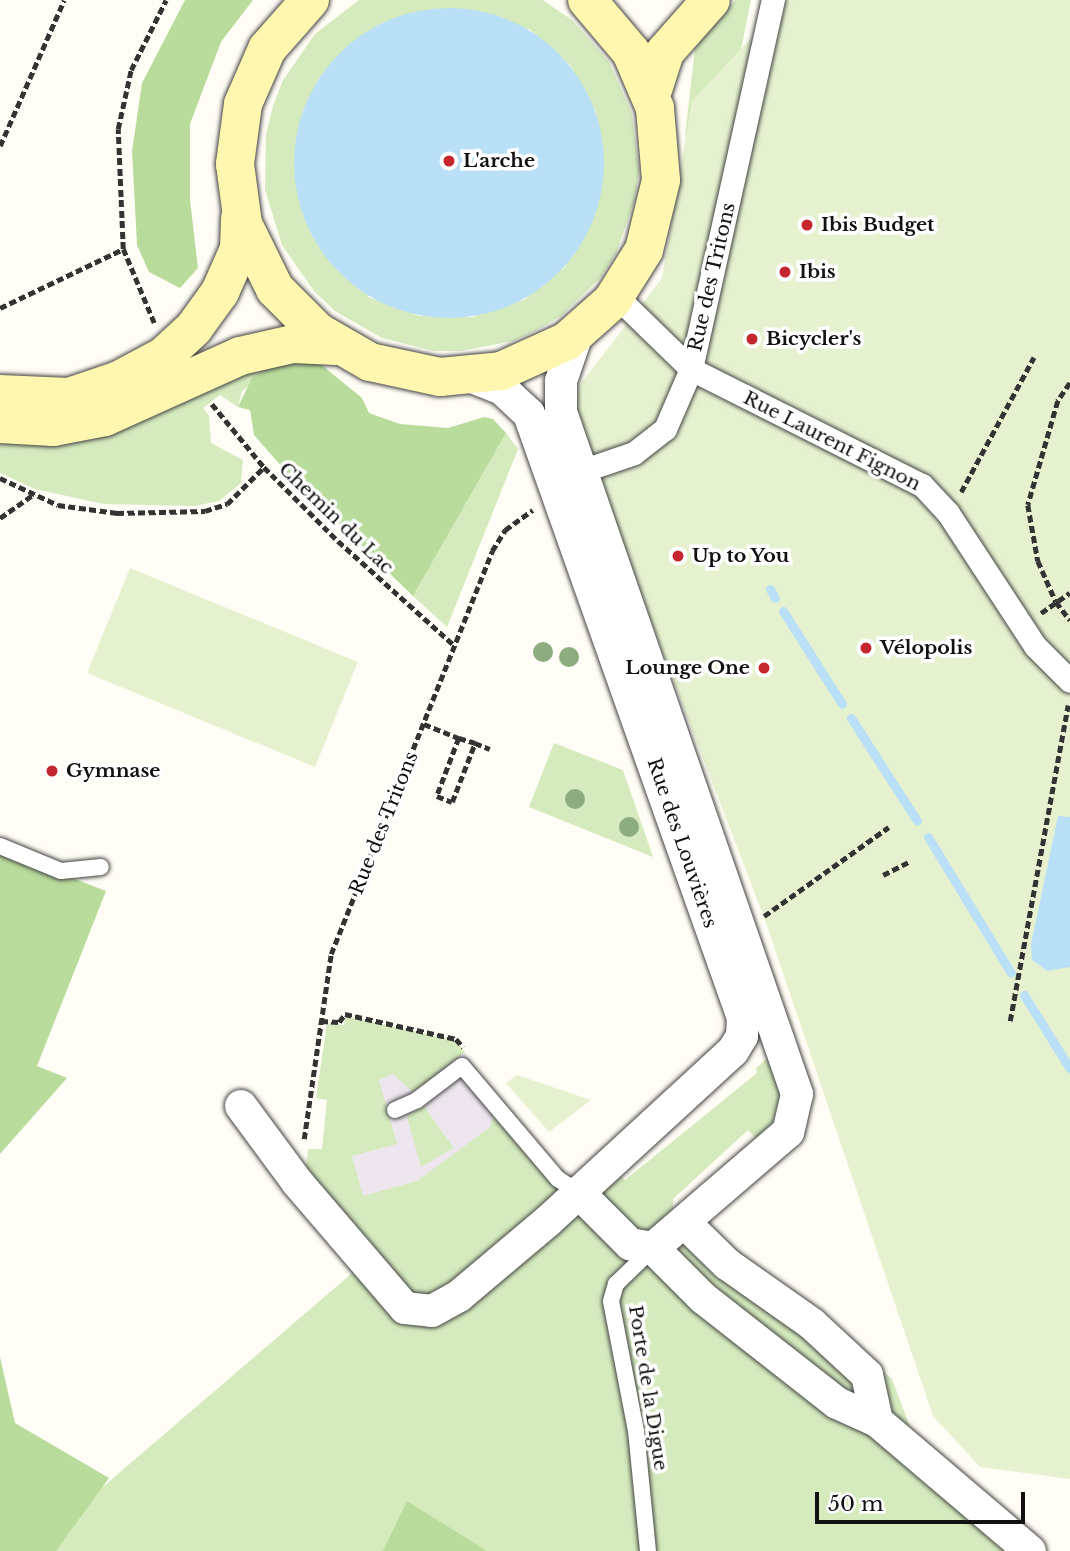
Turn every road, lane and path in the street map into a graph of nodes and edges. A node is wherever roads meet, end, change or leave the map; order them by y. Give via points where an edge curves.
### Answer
1 (64, 0) edge
2 (166, 0) edge
3 (310, 0) edge
4 (587, 0) edge
5 (711, 0) edge
6 (773, 0) edge
7 (651, 96) junction
8 (0, 146) edge
9 (240, 212) junction
10 (124, 248) junction
11 (616, 296) junction
12 (0, 308) edge
13 (156, 327) dead end
14 (577, 334) junction
15 (337, 346) junction
16 (1034, 357) dead end
17 (691, 369) junction
18 (469, 376) junction
19 (1070, 383) edge
20 (0, 394) edge
21 (209, 400) dead end
22 (0, 424) edge
23 (264, 467) junction
24 (970, 476) dead end
25 (0, 478) edge
26 (559, 486) junction
27 (34, 494) junction
28 (0, 518) edge
29 (1070, 620) edge
30 (454, 645) junction
31 (1070, 681) edge
32 (1068, 710) edge
33 (424, 724) junction
34 (459, 738) junction
35 (475, 743) junction
36 (490, 749) dead end
37 (889, 827) dead end
38 (0, 846) edge
39 (910, 861) dead end
40 (101, 867) dead end
41 (883, 875) dead end
42 (761, 919) dead end
43 (1010, 1020) dead end
44 (241, 1106) dead end
45 (395, 1110) dead end
46 (297, 1182) junction
47 (578, 1192) junction
48 (685, 1223) junction
49 (653, 1248) junction
50 (812, 1324) junction
51 (782, 1360) junction
52 (877, 1421) junction
53 (999, 1536) edge
54 (648, 1551) edge
55 (1030, 1551) edge

1 - 8 path
2 - 10 path via 131,71 118,129
3 - 9 main road via 267,49 243,104 235,152
4 - 7 main road via 625,42
5 - 7 main road via 666,52
6 - 17 street, Rue des Tritons
7 - 11 main road via 661,143 658,204 644,250
9 - 15 main road via 257,258 275,289 299,316
9 - 20 main road via 239,249 220,292 194,328 164,356 119,380 69,397
10 - 12 path
10 - 13 path
11 - 14 main road
11 - 17 street, Rue Laurent Fignon
14 - 18 main road via 524,363
14 - 26 street, Rue des Louvières via 565,364 560,399
15 - 18 main road via 405,373
15 - 22 main road via 293,344 240,356 92,420 53,426
16 - 24 path
17 - 26 street, Rue des Tritons via 665,429 634,453
17 - 31 street, Rue Laurent Fignon via 922,485 955,523 1027,637
18 - 26 street, Rue des Louvières via 502,389 523,405
19 - 29 path via 1058,401 1028,505 1038,561 1056,602
21 - 23 path, Chemin du Lac
23 - 27 path via 227,504 205,511 117,513 58,505
23 - 30 path, Chemin du Lac
25 - 27 path
26 - 30 path, Rue des Tritons via 497,540
26 - 47 street, Rue des Louvières via 743,1018 742,1037 733,1051
26 - 48 street, Rue des Louvières via 797,1094 788,1132
27 - 28 path
30 - 33 path, Rue des Tritons
32 - 43 path
33 - 34 path
33 - 46 path, Rue des Tritons via 331,954
34 - 35 path
34 - 35 path via 437,796 452,802
35 - 36 path
37 - 42 path
38 - 40 lane via 61,871
39 - 41 path
44 - 46 street
45 - 47 lane via 417,1101 462,1066 558,1179
46 - 47 street via 405,1308 432,1311 459,1296
47 - 49 street via 630,1244
48 - 49 street, Rue des Louvières
48 - 50 street via 727,1264
49 - 51 street via 704,1298
49 - 54 lane, Porte de la Digue via 617,1284 611,1301 636,1431
50 - 51 street via 817,1338 812,1356 796,1364
50 - 52 street via 867,1375
51 - 52 street via 836,1403
52 - 53 street
53 - 55 street

